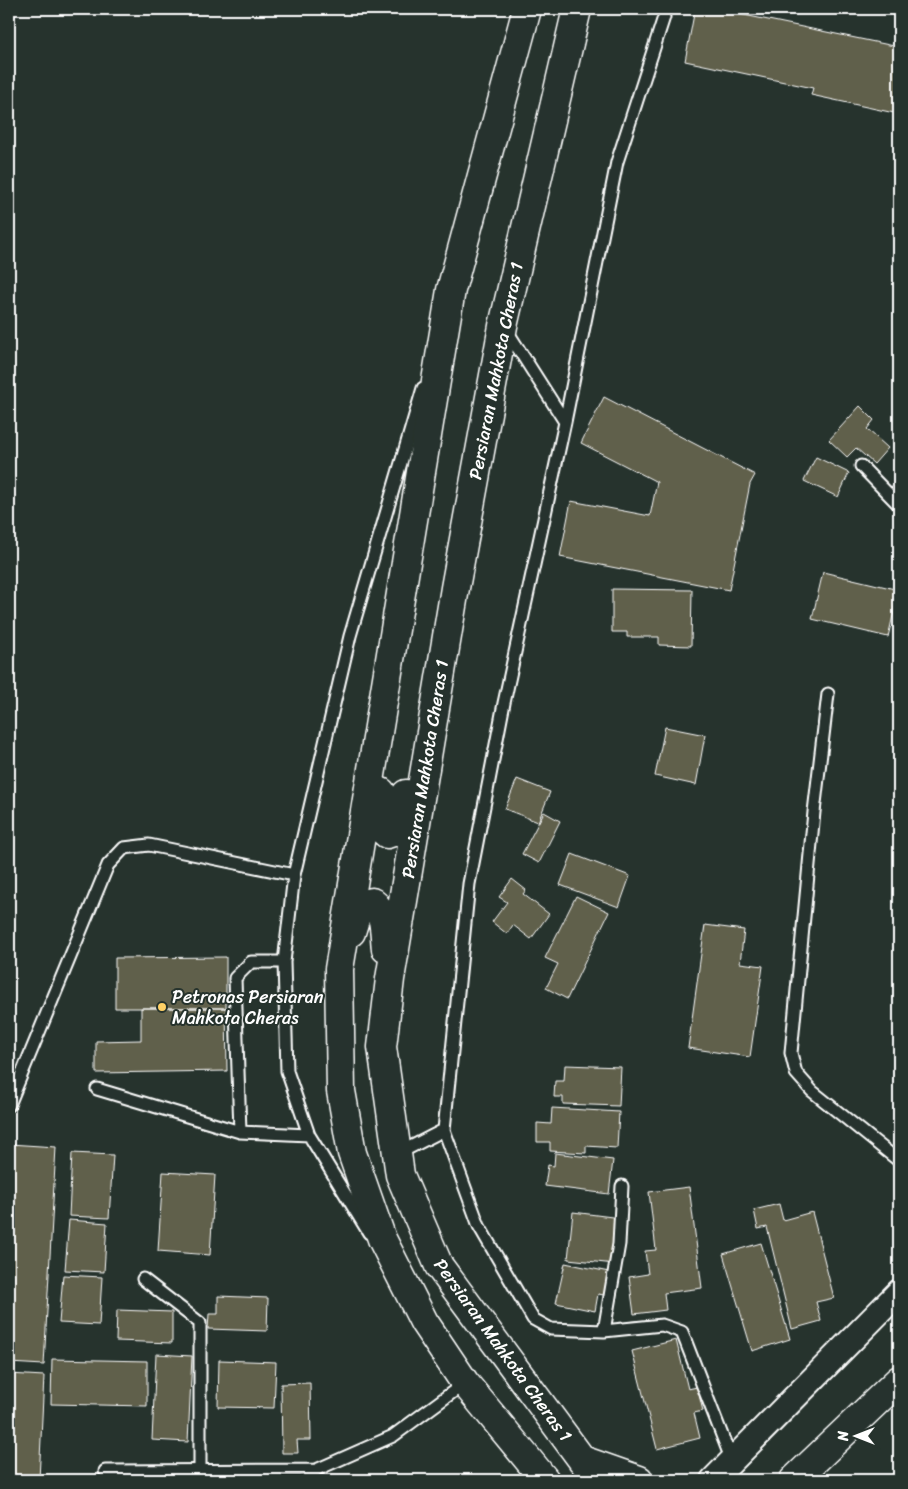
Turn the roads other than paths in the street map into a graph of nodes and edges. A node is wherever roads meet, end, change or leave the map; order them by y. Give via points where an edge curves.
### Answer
1 (527, 9) edge
2 (576, 9) edge
3 (664, 16) dead end
4 (451, 290) junction
5 (503, 326) junction
6 (564, 422) junction
7 (861, 466) dead end
8 (899, 505) edge
9 (455, 588) junction
10 (400, 593) junction
11 (828, 694) dead end
12 (294, 875) junction
13 (284, 962) junction
14 (339, 969) junction
15 (390, 979) junction
16 (97, 1089) dead end
17 (9, 1105) edge
18 (444, 1130) junction
19 (240, 1132) junction
20 (308, 1135) junction
21 (397, 1154) junction
22 (899, 1161) edge
23 (622, 1186) dead end
24 (143, 1279) dead end
25 (899, 1292) edge
26 (424, 1322) junction
27 (604, 1331) junction
28 (899, 1380) edge
29 (465, 1383) junction
30 (732, 1461) junction
31 (590, 1470) edge
32 (200, 1471) junction
33 (105, 1472) dead end
34 (545, 1480) edge
35 (639, 1480) edge
36 (713, 1480) edge
37 (794, 1480) edge

1 - 4 main road
2 - 5 main road, Persiaran Mahkota Cheras 1
3 - 6 lane via 617,162
4 - 10 main road
4 - 12 lane via 350,636
5 - 6 lane
5 - 9 main road, Persiaran Mahkota Cheras 1
6 - 18 lane via 469,884
7 - 8 lane
9 - 10 main road via 401,817 393,832 387,834 378,820
9 - 15 main road, Persiaran Mahkota Cheras 1
10 - 14 main road
11 - 22 lane via 791,1053 796,1073 812,1090
12 - 13 lane
12 - 17 lane via 150,845 124,848 108,864
13 - 19 lane via 250,962 235,978
13 - 20 lane via 287,1071
14 - 15 main road via 359,910 372,902 381,912
14 - 26 main road via 341,1091 352,1153 382,1239
15 - 21 main road, Persiaran Mahkota Cheras 1 via 382,1047
16 - 19 lane
18 - 21 lane
18 - 27 lane via 479,1226 533,1318 551,1329
19 - 20 lane
20 - 26 lane
21 - 31 main road, Persiaran Mahkota Cheras 1 via 400,1175 439,1266
23 - 27 lane via 619,1244
24 - 32 lane via 200,1323
25 - 30 street
26 - 29 main road
27 - 30 lane via 662,1326 682,1332
28 - 37 main road
29 - 32 lane via 392,1436 316,1470
29 - 34 main road
30 - 36 street
31 - 35 main road
32 - 33 lane

